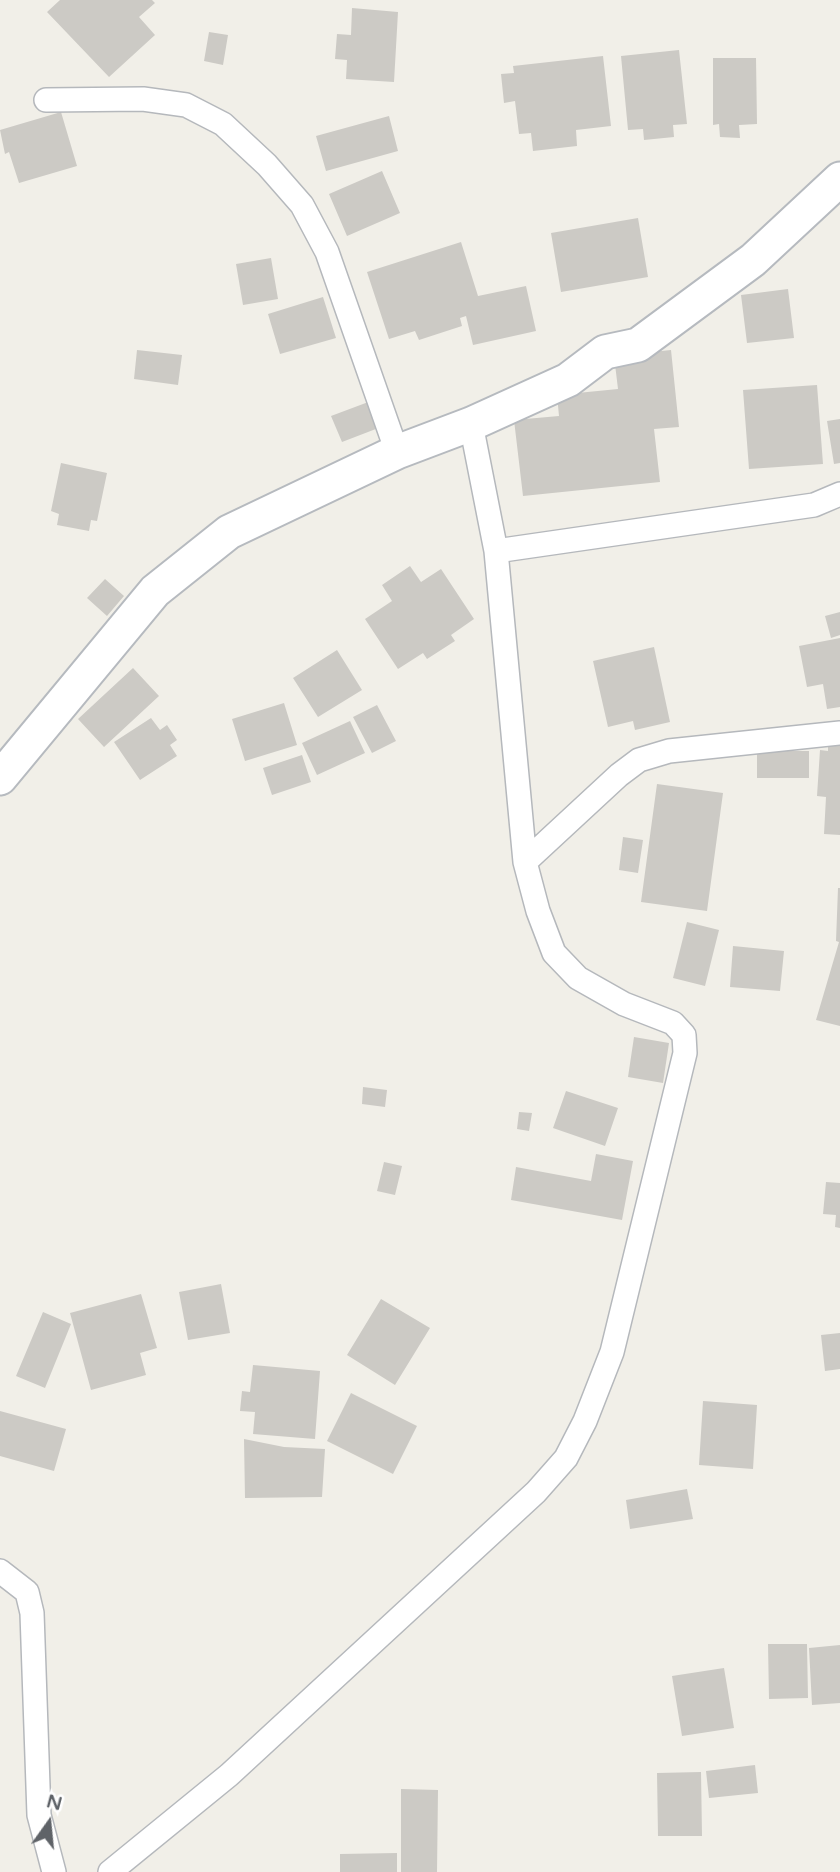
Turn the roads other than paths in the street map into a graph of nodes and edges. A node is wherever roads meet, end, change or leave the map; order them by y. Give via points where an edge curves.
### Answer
1 (46, 100) dead end
2 (840, 179) edge
3 (471, 424) junction
4 (397, 452) junction
5 (840, 494) edge
6 (496, 551) junction
7 (840, 733) edge
8 (0, 778) edge
9 (525, 862) junction
10 (0, 1571) edge
11 (54, 1872) edge
12 (110, 1872) edge

1 - 4 street via 143,99 187,105 223,124 267,165 302,205 327,252
2 - 3 street via 753,260 638,345 605,352 568,380
3 - 4 street
3 - 6 street
4 - 8 street via 229,532 155,591
5 - 6 street via 814,505
6 - 9 street
7 - 9 street via 669,751 639,760
9 - 12 street via 554,953 578,978 624,1004 673,1023 684,1035 685,1053 612,1352 585,1421 566,1458 536,1492 239,1766
10 - 11 street via 27,1592 32,1613 39,1815

